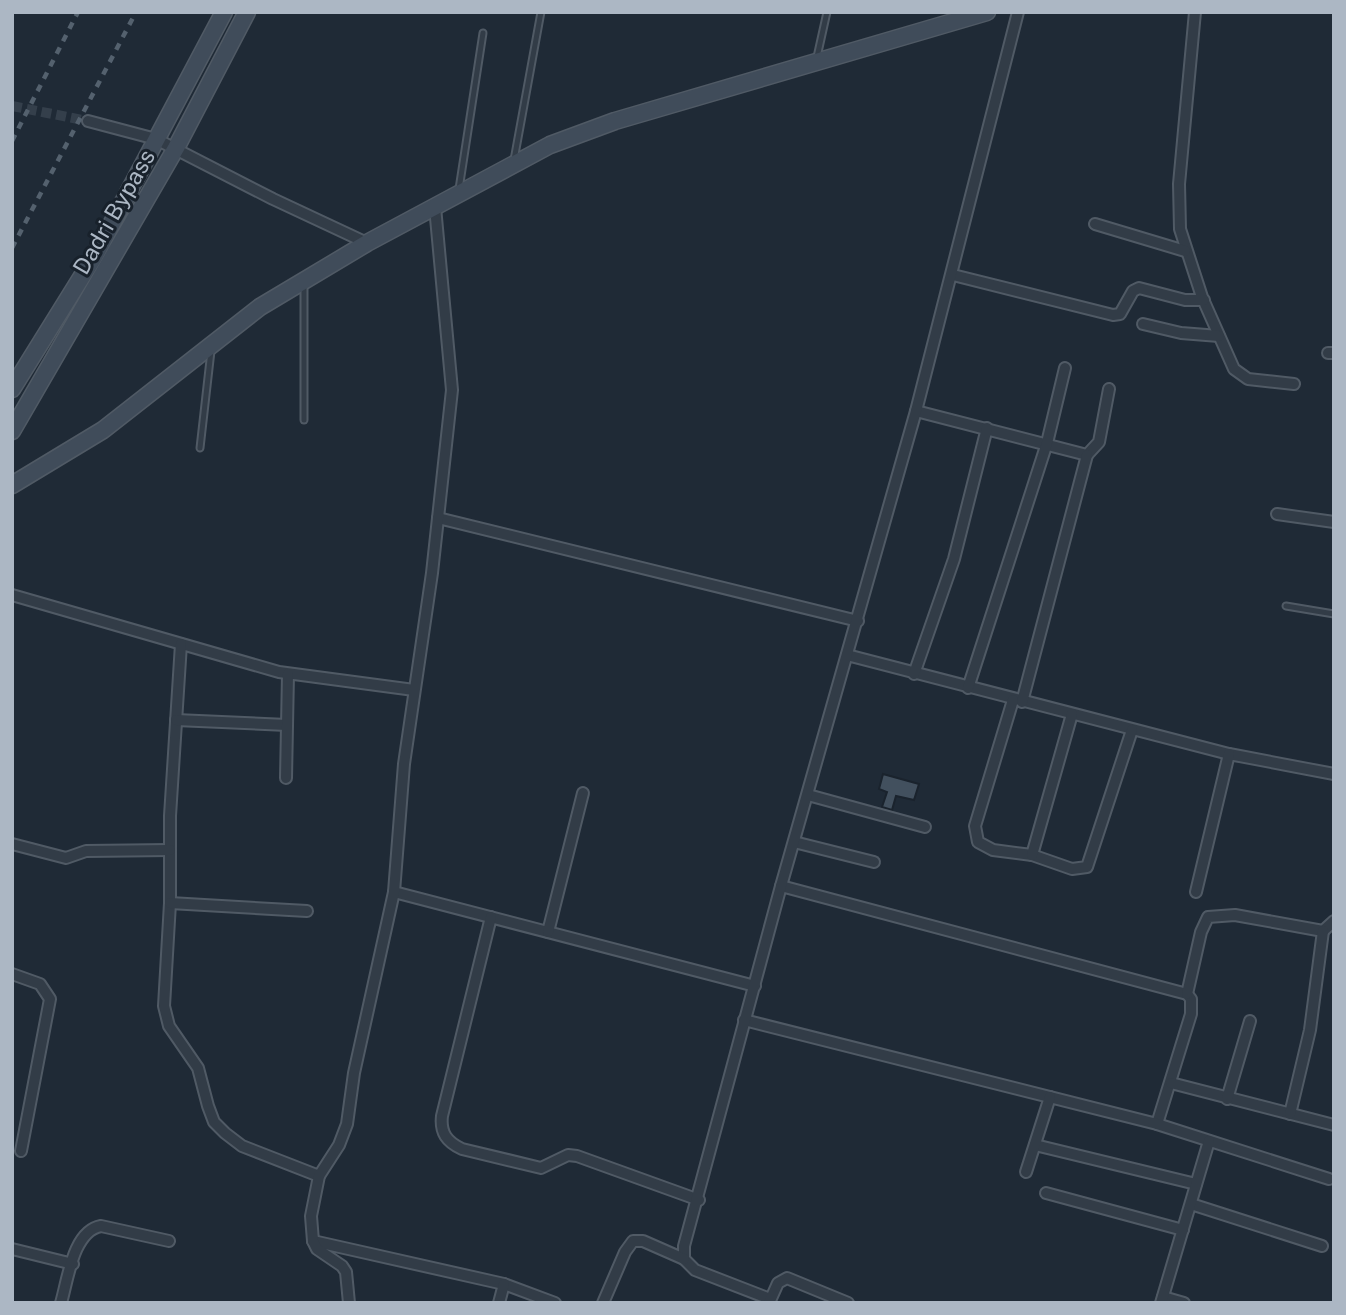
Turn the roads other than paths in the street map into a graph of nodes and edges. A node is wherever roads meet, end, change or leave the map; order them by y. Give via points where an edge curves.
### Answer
1 (224, 12) edge
2 (247, 12) edge
3 (541, 12) edge
4 (827, 12) edge
5 (987, 12) edge
6 (1018, 12) edge
7 (1195, 12) edge
8 (483, 33) dead end
9 (815, 64) junction
10 (88, 121) tunnel mouth
11 (156, 139) junction
12 (176, 148) junction
13 (513, 163) junction
14 (458, 193) junction
15 (435, 207) junction
16 (1095, 224) dead end
17 (367, 243) junction
18 (1185, 251) junction
19 (953, 275) junction
20 (304, 281) junction
21 (1204, 300) junction
22 (1143, 324) dead end
23 (1219, 335) junction
24 (212, 344) junction
25 (1065, 368) dead end
26 (1294, 384) dead end
27 (12, 389) edge
28 (1108, 389) dead end
29 (916, 411) junction
30 (304, 419) dead end
31 (987, 428) junction
32 (12, 431) edge
33 (1047, 443) junction
34 (200, 448) dead end
35 (1087, 455) junction
36 (12, 485) edge
37 (1277, 514) dead end
38 (438, 518) junction
39 (1334, 522) edge
40 (12, 595) edge
41 (1286, 606) dead end
42 (1334, 614) edge
43 (858, 621) junction
44 (181, 644) junction
45 (847, 655) junction
46 (288, 674) junction
47 (914, 674) junction
48 (968, 688) junction
49 (414, 690) junction
50 (1017, 701) junction
51 (1072, 714) junction
52 (176, 720) junction
53 (287, 725) junction
54 (1132, 730) junction
55 (1229, 754) junction
56 (1334, 774) edge
57 (286, 778) dead end
58 (583, 793) dead end
59 (807, 795) junction
60 (925, 827) dead end
61 (794, 842) junction
62 (12, 844) edge
63 (170, 850) junction
64 (1032, 855) junction
65 (874, 862) dead end
66 (781, 886) junction
67 (394, 892) junction
68 (1196, 892) dead end
69 (170, 904) junction
70 (307, 911) dead end
71 (491, 917) junction
72 (1330, 928) edge
73 (548, 932) junction
74 (12, 974) edge
75 (755, 986) junction
76 (1186, 994) junction
77 (744, 1020) junction
78 (1250, 1021) dead end
79 (1171, 1083) junction
80 (1050, 1097) junction
81 (1227, 1099) junction
82 (1290, 1114) junction
83 (1157, 1124) junction
84 (1334, 1125) edge
85 (1209, 1141) junction
86 (1035, 1145) junction
87 (21, 1151) dead end
88 (1026, 1172) dead end
89 (319, 1176) junction
90 (1329, 1179) dead end
91 (1196, 1184) junction
92 (1046, 1193) dead end
93 (699, 1200) junction
94 (1191, 1204) junction
95 (1183, 1230) junction
96 (169, 1241) dead end
97 (313, 1241) junction
98 (1322, 1245) dead end
99 (12, 1249) edge
100 (684, 1259) junction
101 (73, 1264) junction
102 (504, 1284) junction
103 (1162, 1300) edge
104 (769, 1301) edge
105 (61, 1303) edge
106 (349, 1303) edge
107 (499, 1303) edge
108 (555, 1303) edge
109 (603, 1303) edge
110 (848, 1303) edge
111 (1184, 1303) edge

1 - 11 street, Dadri Bypass
2 - 12 street, Dadri Bypass
3 - 13 lane
4 - 9 lane
5 - 9 street
6 - 19 street
7 - 18 street via 1178,203
8 - 14 lane
9 - 13 street via 584,131
10 - 11 street
11 - 12 street
11 - 27 street, Dadri Bypass via 94,257
12 - 17 street
12 - 32 street, Dadri Bypass
13 - 14 street
14 - 15 street
15 - 17 street
15 - 38 street via 452,390
16 - 18 street
17 - 20 street
18 - 21 street
19 - 21 street via 1113,315 1123,311 1139,288
19 - 29 street
20 - 24 street
20 - 30 lane
21 - 23 street
22 - 23 street
23 - 26 street via 1238,374
24 - 34 lane
24 - 36 street via 103,430
25 - 33 street
28 - 35 street via 1099,442
29 - 31 street
29 - 43 street
31 - 33 street
31 - 47 street via 954,559
33 - 35 street
33 - 48 street
35 - 50 street
37 - 39 street
38 - 43 street
38 - 49 street
40 - 44 street
41 - 42 lane
43 - 45 street
44 - 46 street
44 - 52 street
45 - 47 street
45 - 59 street
46 - 49 street
46 - 53 street
47 - 48 street
48 - 50 street
49 - 67 street
50 - 51 street
50 - 64 street via 986,779 976,837 984,847
51 - 54 street
51 - 64 street
52 - 53 street
52 - 63 street
53 - 57 street
54 - 55 street
54 - 64 street via 1087,867 1072,869
55 - 56 street
55 - 68 street
58 - 73 street
59 - 60 street
59 - 61 street
61 - 65 street
61 - 66 street
62 - 63 street via 66,858 86,851
63 - 69 street
66 - 75 street
66 - 76 street
67 - 71 street
67 - 89 street via 347,1124
69 - 70 street
69 - 89 street via 164,1006 169,1026 203,1079 214,1122 242,1146
71 - 73 street
71 - 93 street via 442,1116 444,1134 462,1149 530,1167 577,1156
72 - 76 street via 1235,915 1208,917
72 - 82 street
73 - 75 street
74 - 87 street via 40,984 50,999
75 - 77 street
76 - 79 street via 1192,1005
77 - 80 street
77 - 93 street
78 - 81 street
79 - 81 street
79 - 83 street
80 - 83 street
80 - 86 street
81 - 82 street
82 - 84 street
83 - 85 street
85 - 90 street
85 - 91 street
86 - 88 street
86 - 91 street
89 - 97 street via 311,1216
91 - 94 street
92 - 95 street
93 - 100 street
94 - 95 street
94 - 98 street
95 - 103 street
96 - 101 street via 94,1227 80,1241
97 - 102 street
97 - 106 street via 346,1272
99 - 101 street
100 - 104 street via 695,1270
100 - 109 street via 633,1241
101 - 105 street
102 - 107 street
102 - 108 street
103 - 111 street
104 - 110 street via 778,1283 788,1278

